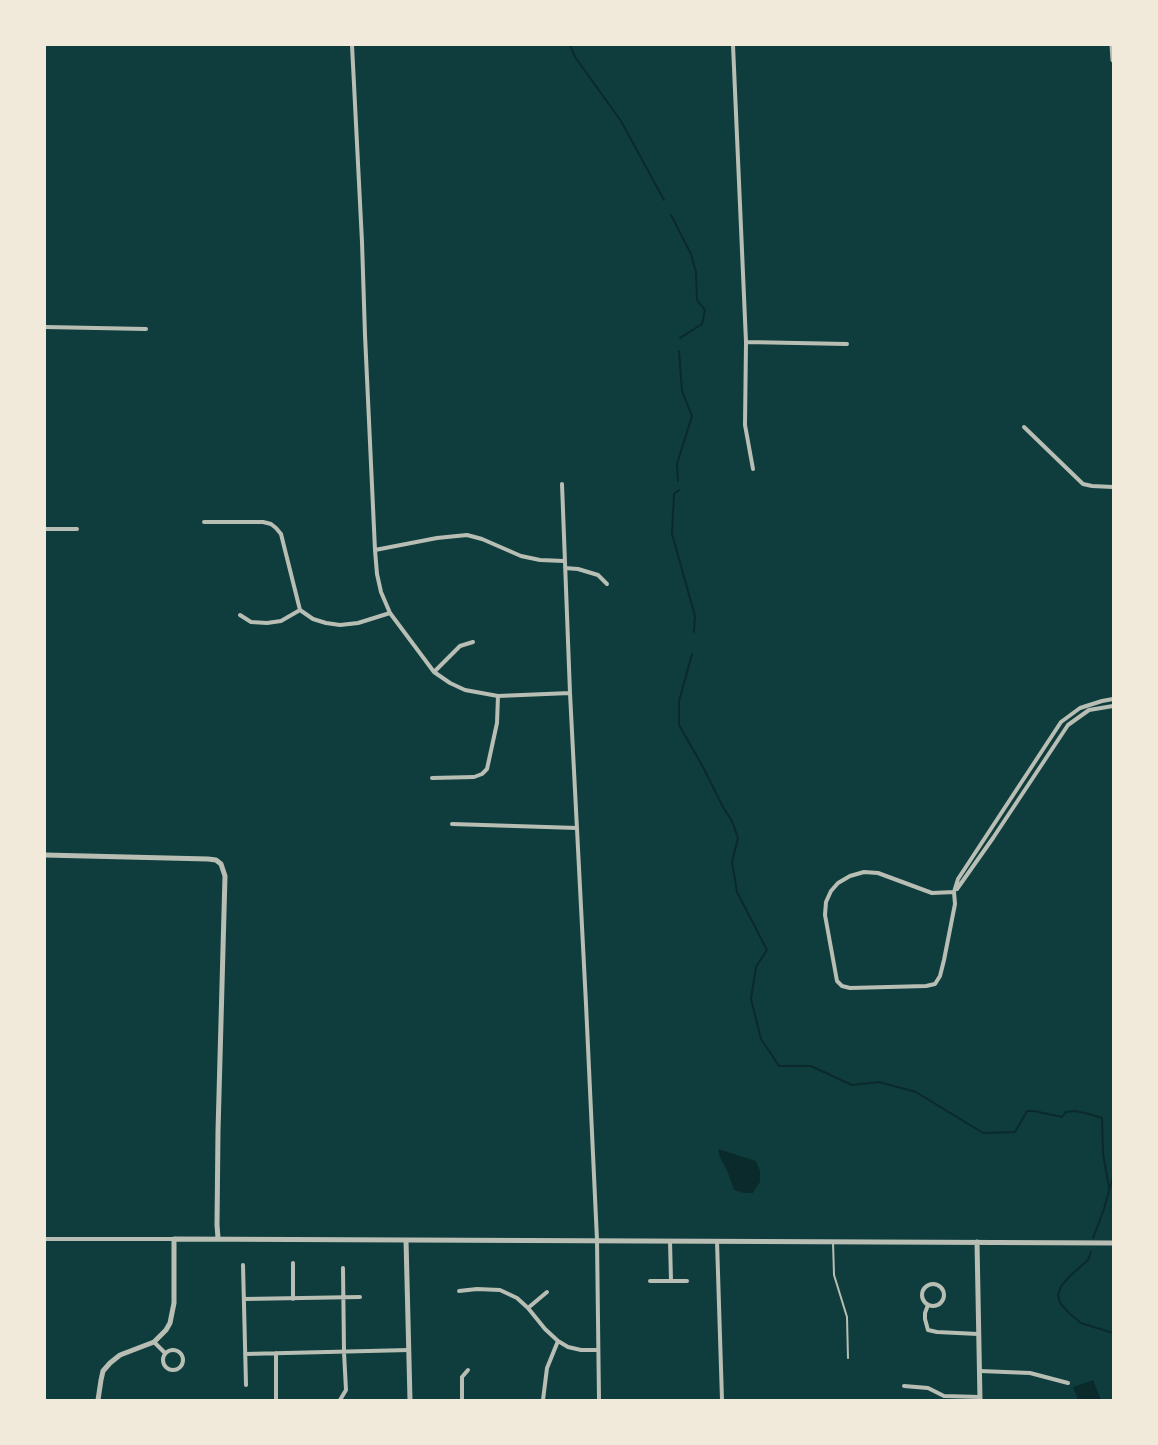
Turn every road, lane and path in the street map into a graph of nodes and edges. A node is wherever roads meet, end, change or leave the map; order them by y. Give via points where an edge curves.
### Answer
1 (352, 45) edge
2 (733, 45) edge
3 (1112, 45) edge
4 (1113, 60) edge
5 (45, 327) edge
6 (146, 329) dead end
7 (746, 342) junction
8 (847, 345) dead end
9 (1024, 427) dead end
10 (753, 469) dead end
11 (562, 484) dead end
12 (1113, 487) edge
13 (204, 522) dead end
14 (45, 529) edge
15 (77, 529) dead end
16 (375, 550) junction
17 (564, 561) junction
18 (565, 568) junction
19 (607, 584) dead end
20 (300, 610) junction
21 (390, 613) junction
22 (240, 615) dead end
23 (472, 642) dead end
24 (434, 672) junction
25 (570, 693) junction
26 (498, 696) junction
27 (1113, 699) edge
28 (1113, 706) edge
29 (432, 778) dead end
30 (1024, 779) junction
31 (1029, 782) junction
32 (452, 824) dead end
33 (577, 828) junction
34 (991, 829) junction
35 (996, 833) junction
36 (45, 855) edge
37 (954, 892) junction
38 (218, 1238) junction
39 (45, 1239) edge
40 (174, 1239) junction
41 (406, 1240) junction
42 (597, 1240) junction
43 (670, 1240) junction
44 (717, 1241) junction
45 (833, 1242) junction
46 (976, 1242) junction
47 (1113, 1243) edge
48 (293, 1263) dead end
49 (243, 1265) dead end
50 (343, 1268) dead end
51 (650, 1281) dead end
52 (671, 1281) junction
53 (687, 1281) dead end
54 (459, 1291) dead end
55 (548, 1292) dead end
56 (360, 1297) dead end
57 (344, 1298) junction
58 (244, 1299) junction
59 (293, 1299) junction
60 (928, 1305) junction
61 (528, 1308) junction
62 (978, 1334) junction
63 (558, 1341) junction
64 (154, 1342) junction
65 (409, 1350) junction
66 (598, 1350) junction
67 (344, 1352) junction
68 (165, 1353) junction
69 (276, 1353) junction
70 (245, 1354) junction
71 (848, 1358) dead end
72 (468, 1370) dead end
73 (980, 1371) junction
74 (1068, 1383) dead end
75 (246, 1385) dead end
76 (904, 1386) dead end
77 (980, 1398) edge
78 (98, 1400) edge
79 (276, 1400) edge
80 (341, 1400) edge
81 (410, 1400) edge
82 (462, 1400) edge
83 (543, 1400) edge
84 (599, 1400) edge
85 (722, 1400) edge

1 - 16 street
2 - 7 street
3 - 4 street
5 - 6 street
7 - 8 street
7 - 10 street via 746,425
9 - 12 street via 1083,484
11 - 17 street
13 - 20 street via 262,522 276,528
14 - 15 street
16 - 17 street via 467,535 521,556
16 - 21 street via 381,592
17 - 18 street
18 - 19 street via 598,575
18 - 25 street
20 - 21 street via 313,620 340,625
20 - 22 street via 281,621 267,623 250,622
21 - 24 street
23 - 24 street via 460,646
24 - 26 street via 465,690
25 - 26 street
25 - 33 street
26 - 29 street via 497,723 487,769 474,777
27 - 30 street via 1080,708 1061,722
28 - 31 street via 1089,710 1068,725
30 - 31 street
30 - 34 street
31 - 35 street
32 - 33 street
33 - 42 street
34 - 35 street
34 - 37 street via 958,879
35 - 37 street
36 - 38 street via 208,859 221,864 225,876
37 - 37 street via 932,893 878,873 864,872 838,883 826,902 825,915 837,981 850,988 935,984 944,960
38 - 40 street
38 - 41 street
39 - 40 street
40 - 64 street via 172,1314 166,1330
41 - 42 street
41 - 65 street
42 - 43 street
42 - 66 street
43 - 44 street
43 - 52 street
44 - 45 street
44 - 85 street
45 - 46 street
45 - 71 lane via 834,1275 847,1317
46 - 47 street
46 - 62 street
48 - 59 street
49 - 58 street
50 - 57 street
51 - 52 street
52 - 53 street
54 - 61 street via 500,1290
55 - 61 street
56 - 57 street
57 - 59 street
57 - 67 street
58 - 59 street
58 - 70 street
60 - 60 street via 938,1305 943,1299 939,1287 929,1285 924,1289 923,1299
60 - 62 street via 928,1330
61 - 63 street
62 - 73 street
63 - 66 street via 581,1350
63 - 83 street via 547,1368
64 - 68 street
64 - 78 street via 110,1363 103,1371
65 - 67 street
65 - 81 street
66 - 84 street
67 - 69 street
67 - 80 street via 346,1390
68 - 68 street via 163,1363 168,1369 178,1370 183,1365 183,1355 178,1350
69 - 70 street
69 - 79 street
70 - 75 street
72 - 82 street via 462,1377
73 - 74 street via 1030,1372
73 - 77 street
76 - 77 street via 928,1388 944,1396

